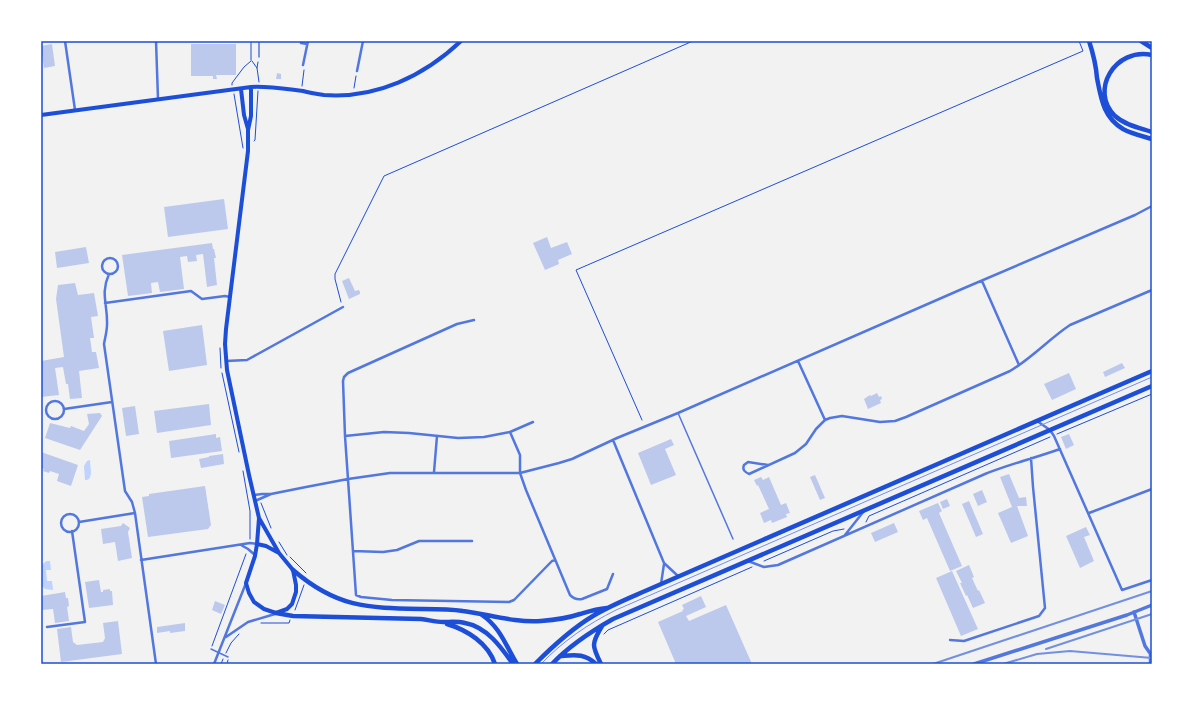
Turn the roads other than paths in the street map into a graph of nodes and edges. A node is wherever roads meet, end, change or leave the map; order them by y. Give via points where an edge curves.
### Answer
1 (65, 41) edge
2 (156, 41) edge
3 (259, 41) edge
4 (363, 41) edge
5 (461, 41) edge
6 (1089, 41) edge
7 (1141, 41) edge
8 (301, 43) dead end
9 (308, 43) edge
10 (1152, 48) edge
11 (1152, 55) edge
12 (259, 57) road end
13 (304, 65) road end
14 (357, 71) road end
15 (251, 87) junction
16 (241, 89) junction
17 (158, 99) junction
18 (75, 110) junction
19 (41, 115) edge
20 (248, 130) junction
21 (1152, 132) edge
22 (1152, 139) edge
23 (1152, 206) edge
24 (109, 274) junction
25 (982, 280) junction
26 (1152, 290) edge
27 (230, 297) junction
28 (105, 303) junction
29 (343, 307) road end
30 (474, 320) dead end
31 (226, 361) junction
32 (798, 361) junction
33 (1019, 366) junction
34 (1152, 371) edge
35 (1152, 386) edge
36 (112, 402) junction
37 (64, 408) junction
38 (678, 413) junction
39 (825, 420) junction
40 (1037, 421) junction
41 (533, 422) dead end
42 (1050, 430) junction
43 (510, 432) junction
44 (345, 436) junction
45 (437, 436) junction
46 (613, 440) junction
47 (1060, 449) junction
48 (1031, 458) junction
49 (768, 465) junction
50 (434, 472) junction
51 (520, 473) junction
52 (348, 479) junction
53 (1152, 489) edge
54 (271, 494) junction
55 (253, 495) junction
56 (254, 501) junction
57 (865, 510) junction
58 (135, 513) junction
59 (1088, 513) junction
60 (259, 518) junction
61 (79, 522) junction
62 (72, 531) junction
63 (844, 536) junction
64 (733, 539) dead end
65 (472, 540) dead end
66 (257, 544) junction
67 (241, 545) junction
68 (353, 551) junction
69 (279, 553) junction
70 (255, 556) junction
71 (141, 560) junction
72 (555, 560) junction
73 (748, 561) junction
74 (664, 563) junction
75 (293, 570) junction
76 (613, 574) dead end
77 (679, 576) junction
78 (1152, 580) edge
79 (246, 583) junction
80 (661, 584) junction
81 (1152, 605) edge
82 (608, 608) junction
83 (1134, 612) junction
84 (276, 613) junction
85 (478, 614) junction
86 (441, 622) junction
87 (603, 625) junction
88 (47, 627) dead end
89 (229, 627) junction
90 (234, 631) junction
91 (225, 637) junction
92 (950, 640) dead end
93 (211, 649) road end
94 (219, 652) junction
95 (1151, 655) edge
96 (560, 656) junction
97 (228, 657) dead end
98 (156, 664) edge
99 (214, 664) edge
100 (495, 664) edge
101 (513, 664) edge
102 (517, 664) edge
103 (535, 664) edge
104 (552, 664) edge
105 (596, 664) edge
106 (601, 664) edge
107 (974, 664) edge
108 (1150, 664) edge

1 - 18 street
2 - 17 street
3 - 12 lane
4 - 14 street
5 - 15 main road via 414,76 384,88 344,96
6 - 22 main road via 1105,112 1122,128
7 - 10 main road
8 - 9 street
9 - 13 street
11 - 21 main road via 1132,55 1117,63 1108,77 1105,92 1108,107 1116,117 1129,125
15 - 16 main road
15 - 20 main road via 251,116
16 - 17 main road
16 - 20 main road
17 - 18 main road
18 - 19 main road
20 - 27 main road via 247,159
23 - 25 street
24 - 24 street via 114,273 119,266 117,261 110,257 103,263 104,271
24 - 28 street via 104,286
25 - 32 street
25 - 33 street
26 - 33 street via 1070,325
27 - 28 street via 202,299 192,291
27 - 31 main road via 225,344
28 - 36 street via 107,324 104,344
29 - 31 street via 247,360
30 - 44 street via 457,324 348,373 343,381
31 - 55 main road
32 - 38 street
32 - 39 street
33 - 39 street via 895,421 880,422 842,416
34 - 40 main road
35 - 42 main road
36 - 37 street
36 - 58 street via 125,491
37 - 37 street via 61,403 49,403 46,411 48,417 56,420 61,417
38 - 46 street
38 - 64 lane
39 - 49 street via 801,449
40 - 42 street
40 - 77 main road
41 - 43 street
42 - 47 street
42 - 57 main road
43 - 45 street via 466,438
43 - 51 street via 520,455
44 - 45 street via 384,432
44 - 52 street
45 - 50 street
46 - 51 street via 572,459
46 - 74 street
47 - 48 street
47 - 59 street
48 - 63 street via 985,474
48 - 92 street via 1045,608 1040,616 964,640
49 - 49 street via 748,462 743,469 749,474
50 - 51 street
50 - 52 street via 390,472
51 - 72 street
52 - 54 street
52 - 68 street
53 - 59 street
54 - 55 street
54 - 56 street
55 - 56 main road
56 - 60 main road
57 - 63 street
57 - 73 main road
58 - 61 street
58 - 71 street
59 - 78 street via 1122,590
60 - 66 main road
60 - 69 main road
61 - 62 street via 77,528
61 - 62 street via 74,515 67,515 63,519 64,528
62 - 88 street via 85,622
63 - 73 street via 778,565 764,567
65 - 68 street via 419,540 397,550
66 - 67 street
66 - 69 main road
66 - 70 main road
67 - 70 street
67 - 71 street
68 - 72 street via 356,595 392,600 509,602
69 - 75 main road
70 - 79 main road
71 - 98 street
72 - 76 street via 574,599 582,599 607,589
73 - 87 main road
74 - 77 street
74 - 80 street
75 - 84 main road via 296,592 292,604
75 - 85 main road via 325,593 359,605
77 - 80 main road
79 - 84 main road via 254,602
79 - 89 street
80 - 82 main road
81 - 83 street
82 - 85 main road via 540,622
82 - 103 main road via 565,635
83 - 95 street via 1145,646
83 - 107 street
84 - 86 main road via 293,616 422,619
84 - 90 street via 248,622
85 - 102 main road via 496,626
86 - 100 main road via 473,635 485,647
86 - 101 main road via 464,622 482,630 503,649
87 - 96 main road via 580,639
87 - 106 main road via 594,642 594,651
89 - 90 street
89 - 91 street
90 - 91 street
91 - 94 street
93 - 94 lane
94 - 97 lane
94 - 99 street
95 - 108 street
96 - 104 main road
96 - 105 main road via 582,655

